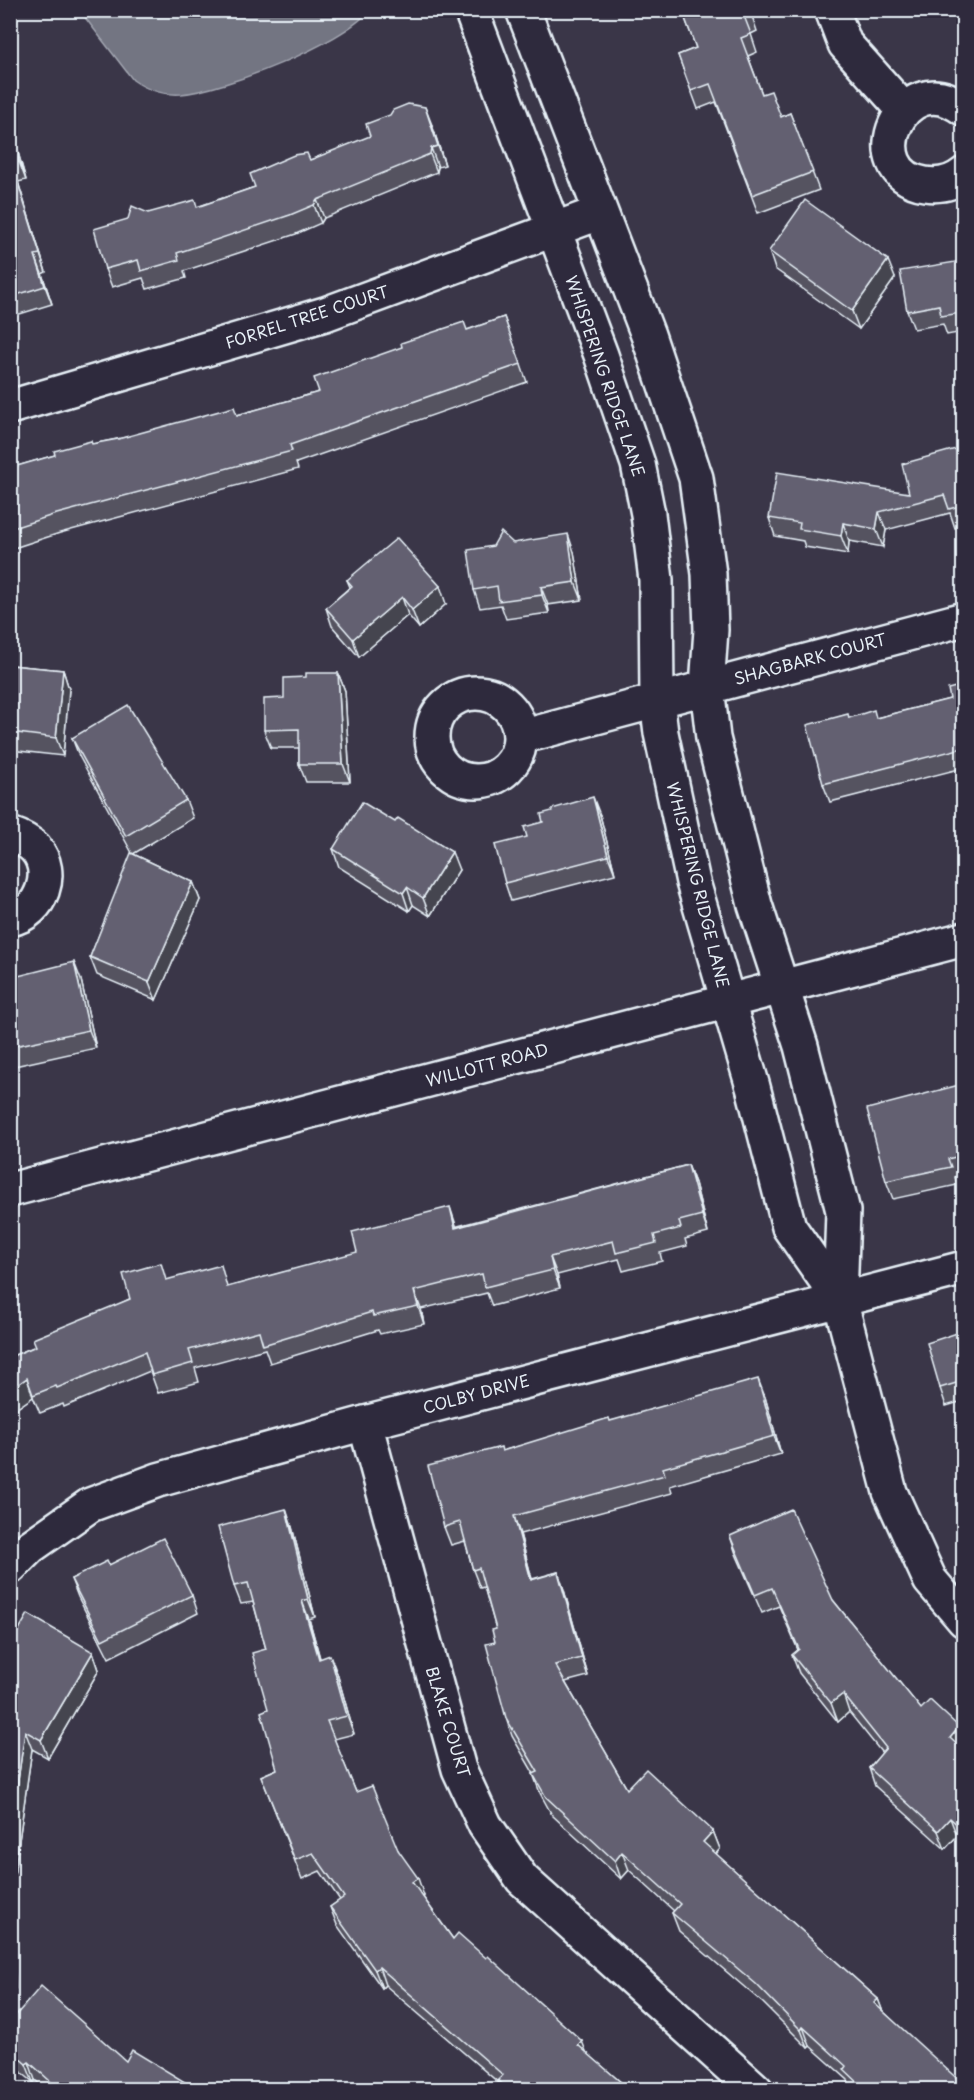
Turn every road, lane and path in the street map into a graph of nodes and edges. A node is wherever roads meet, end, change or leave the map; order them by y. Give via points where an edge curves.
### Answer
1 (471, 10) edge
2 (523, 10) edge
3 (832, 10) edge
4 (963, 109) edge
5 (904, 110) junction
6 (963, 174) edge
7 (599, 213) junction
8 (552, 230) junction
9 (10, 407) edge
10 (963, 619) edge
11 (707, 687) junction
12 (657, 700) junction
13 (520, 734) dead end
14 (10, 834) edge
15 (10, 919) edge
16 (963, 939) edge
17 (782, 988) junction
18 (728, 1002) junction
19 (10, 1190) edge
20 (963, 1268) edge
21 (840, 1300) junction
22 (365, 1423) junction
23 (10, 1567) edge
24 (963, 1620) edge
25 (756, 2090) edge

1 - 8 street, WHISPERING RIDGE LANE
2 - 7 street, WHISPERING RIDGE LANE
3 - 5 street via 845,44
4 - 5 street via 943,99 929,98
5 - 6 street via 890,137 897,166 920,183 935,186
7 - 8 street, FORREL TREE COURT
7 - 11 street, WHISPERING RIDGE LANE via 648,335 696,478 709,585
8 - 9 street, FORREL TREE COURT via 325,314
8 - 12 street, WHISPERING RIDGE LANE via 638,464 656,580
10 - 11 street, SHAGBARK COURT
11 - 12 street, SHAGBARK COURT
11 - 17 street, WHISPERING RIDGE LANE via 722,779 755,905
12 - 13 street, SHAGBARK COURT
12 - 18 street, WHISPERING RIDGE LANE via 693,882
14 - 15 street via 34,848 42,859 45,874 38,901 28,911
16 - 17 street, WILLOTT ROAD
17 - 18 street, WILLOTT ROAD
17 - 21 street, WHISPERING RIDGE LANE via 801,1046 843,1211
18 - 19 street, WILLOTT ROAD
18 - 21 street, WHISPERING RIDGE LANE via 789,1227
20 - 21 street, COLBY DRIVE
21 - 22 street, COLBY DRIVE
21 - 24 street, WHISPERING RIDGE LANE via 890,1492 930,1581
22 - 23 street, COLBY DRIVE via 158,1480 90,1505 30,1547
22 - 25 street, BLAKE COURT via 459,1769 485,1825 530,1886

